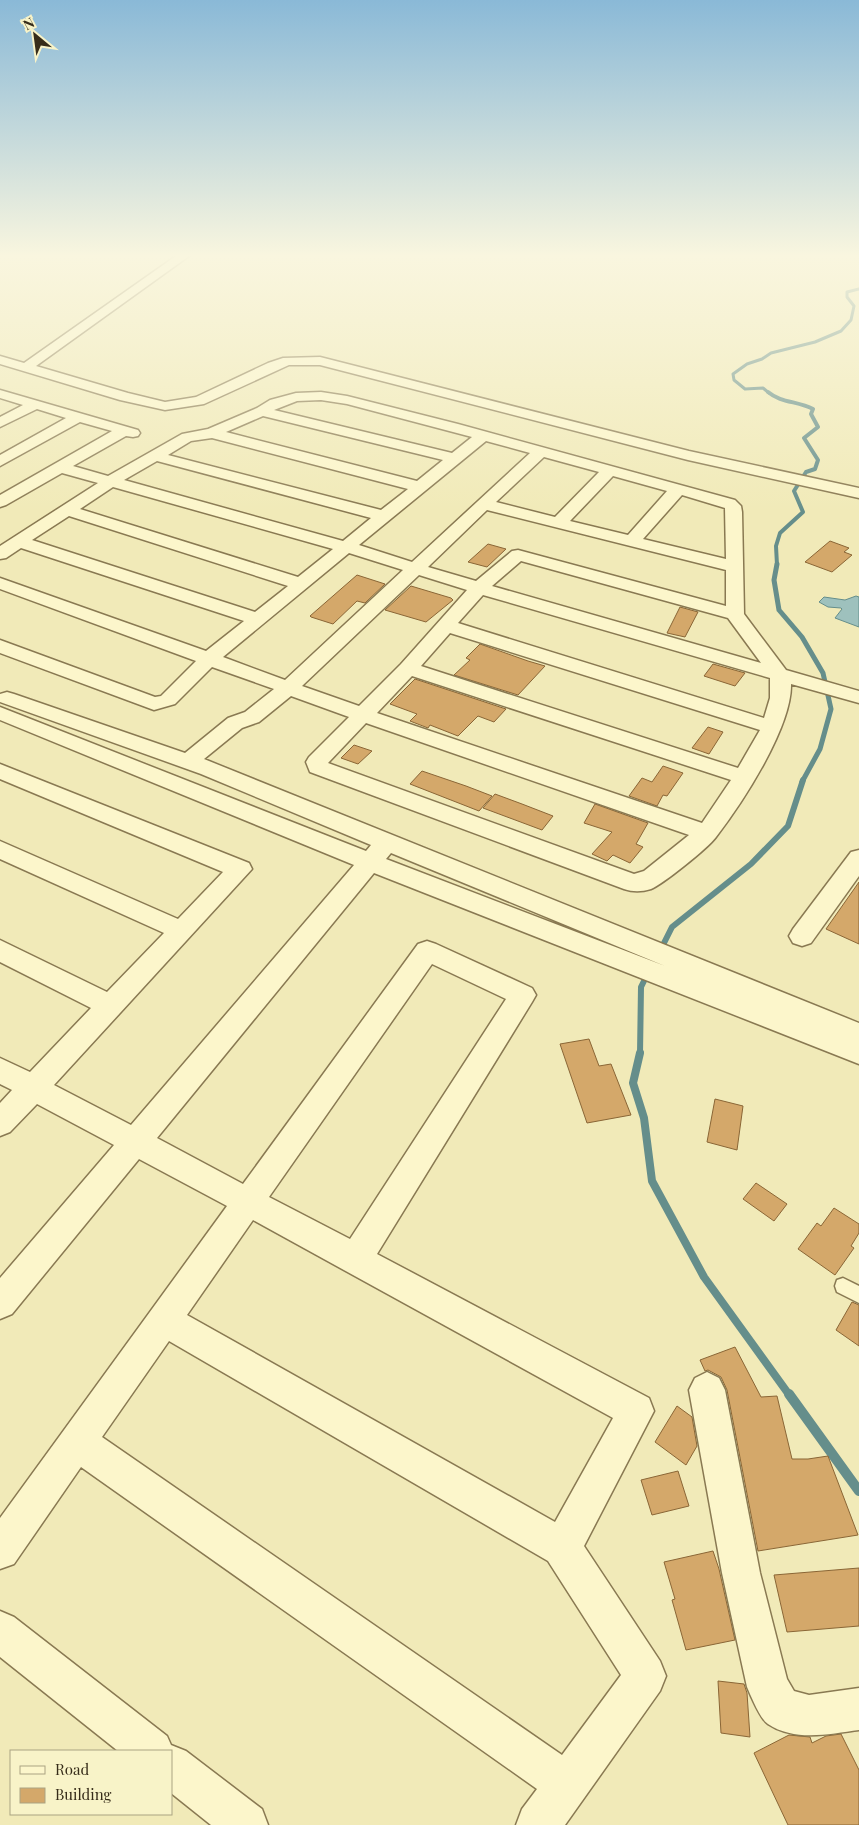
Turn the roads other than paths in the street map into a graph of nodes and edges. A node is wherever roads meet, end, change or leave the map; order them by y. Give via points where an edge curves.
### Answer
1 (63, 341) edge
2 (0, 360) edge
3 (27, 367) junction
4 (0, 394) edge
5 (35, 405) junction
6 (262, 411) junction
7 (77, 418) junction
8 (0, 423) edge
9 (212, 433) junction
10 (482, 436) junction
11 (541, 451) junction
12 (155, 456) junction
13 (455, 458) junction
14 (0, 461) edge
15 (61, 468) junction
16 (610, 470) junction
17 (110, 482) junction
18 (420, 486) junction
19 (678, 489) junction
20 (859, 493) edge
21 (2, 499) edge
22 (482, 504) junction
23 (68, 511) junction
24 (383, 516) junction
25 (559, 522) junction
26 (20, 542) junction
27 (631, 542) junction
28 (346, 547) junction
29 (0, 554) edge
30 (735, 567) junction
31 (414, 568) junction
32 (0, 583) edge
33 (301, 584) junction
34 (479, 588) junction
35 (735, 614) junction
36 (258, 619) junction
37 (445, 625) junction
38 (0, 646) edge
39 (209, 659) junction
40 (408, 668) junction
41 (779, 674) junction
42 (288, 688) junction
43 (0, 695) edge
44 (854, 695) edge
45 (0, 712) edge
46 (363, 715) junction
47 (252, 717) junction
48 (772, 726) junction
49 (187, 762) junction
50 (208, 769) junction
51 (0, 771) edge
52 (744, 777) junction
53 (707, 832) junction
54 (0, 849) edge
55 (378, 852) junction
56 (858, 860) edge
57 (182, 931) junction
58 (802, 936) dead end
59 (0, 950) edge
60 (675, 970) junction
61 (111, 1006) junction
62 (859, 1034) edge
63 (859, 1053) edge
64 (0, 1070) edge
65 (33, 1088) junction
66 (0, 1123) edge
67 (136, 1142) junction
68 (248, 1202) junction
69 (356, 1259) junction
70 (843, 1286) dead end
71 (859, 1296) edge
72 (0, 1303) edge
73 (164, 1320) junction
74 (707, 1390) dead end
75 (76, 1442) junction
76 (562, 1547) junction
77 (0, 1550) edge
78 (0, 1631) edge
79 (859, 1708) edge
80 (151, 1750) edge
81 (172, 1767) edge
82 (568, 1784) junction
83 (246, 1825) edge
84 (538, 1825) edge

1 - 3 street
2 - 3 street
3 - 20 street via 165,406 199,401 288,361 320,361 688,455
4 - 5 street
5 - 7 street
5 - 8 street
6 - 9 street
6 - 10 street via 296,397 321,396 453,426
6 - 13 street
7 - 14 street
7 - 15 street via 129,432
9 - 12 street via 187,437
9 - 18 street
10 - 11 street
10 - 13 street
11 - 16 street
11 - 22 street
12 - 17 street
12 - 24 street
13 - 18 street
15 - 17 street
15 - 21 street
16 - 19 street
16 - 25 street
17 - 23 street
17 - 28 street
18 - 24 street
19 - 27 street
19 - 30 street via 733,506
22 - 25 street
22 - 31 street
23 - 26 street
23 - 33 street
24 - 28 street
25 - 27 street
26 - 29 street
26 - 36 street
27 - 30 street
28 - 31 street
28 - 33 street
30 - 35 street
31 - 34 street
31 - 42 street
32 - 39 street
33 - 36 street
34 - 35 street via 513,558 523,556
34 - 37 street
34 - 41 street
35 - 41 street
36 - 39 street
37 - 40 street
37 - 48 street
38 - 39 street via 154,704 168,700
39 - 42 street
40 - 46 street
40 - 52 street
41 - 44 street
41 - 48 street via 782,685
42 - 46 street
42 - 47 street
43 - 49 street
45 - 55 street
46 - 53 street
46 - 53 street via 316,762 318,767 633,883 653,877
47 - 49 street via 235,723
47 - 50 street via 252,727
48 - 52 street
49 - 50 street
50 - 55 street
51 - 57 street via 240,869
52 - 53 street
54 - 57 street
55 - 60 street
55 - 67 street
56 - 58 street
57 - 61 street
59 - 61 street
60 - 62 street
60 - 63 street
61 - 65 street
64 - 65 street
65 - 66 street
65 - 67 street
67 - 68 street
67 - 72 street
68 - 69 street
68 - 69 street via 427,950 523,995
68 - 73 street
69 - 76 street via 636,1411
70 - 71 lane
73 - 75 street
73 - 76 street
74 - 79 street via 741,1573 768,1687 781,1709 810,1716
75 - 77 street
75 - 82 street
76 - 82 street via 645,1676
78 - 80 street
81 - 83 street
82 - 84 street

